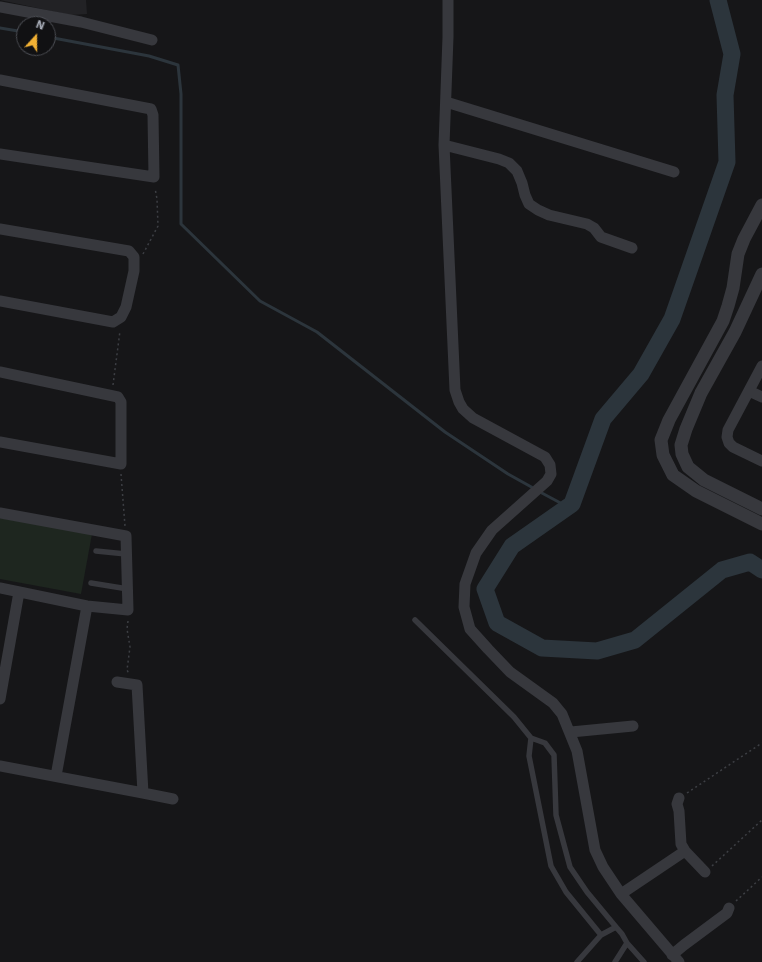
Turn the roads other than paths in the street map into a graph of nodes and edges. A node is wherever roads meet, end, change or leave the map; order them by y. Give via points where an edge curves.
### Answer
1 (448, 0) edge
2 (0, 7) edge
3 (152, 40) dead end
4 (0, 80) edge
5 (446, 102) junction
6 (444, 145) junction
7 (0, 154) edge
8 (674, 172) dead end
9 (762, 205) edge
10 (0, 229) edge
11 (632, 248) dead end
12 (762, 274) edge
13 (0, 301) edge
14 (723, 321) junction
15 (735, 332) junction
16 (762, 366) edge
17 (0, 372) edge
18 (749, 391) junction
19 (762, 397) edge
20 (0, 442) edge
21 (762, 461) edge
22 (762, 509) edge
23 (0, 513) edge
24 (762, 524) edge
25 (96, 551) dead end
26 (126, 554) junction
27 (91, 583) dead end
28 (0, 588) edge
29 (128, 589) junction
30 (19, 592) junction
31 (87, 606) junction
32 (415, 620) dead end
33 (117, 682) dead end
34 (0, 699) edge
35 (633, 726) dead end
36 (570, 732) junction
37 (531, 738) junction
38 (0, 766) edge
39 (56, 776) junction
40 (144, 793) junction
41 (679, 798) road end
42 (172, 799) dead end
43 (685, 851) junction
44 (705, 872) road end
45 (621, 894) junction
46 (729, 908) road end
47 (616, 927) junction
48 (601, 936) junction
49 (627, 943) junction
50 (676, 959) edge
51 (577, 962) edge
52 (615, 962) edge
53 (644, 962) edge

1 - 5 street
2 - 3 street via 81,22
4 - 7 street via 151,109 154,177
5 - 6 street
5 - 8 street
6 - 11 street via 509,162 517,171 529,204 549,214 587,224 601,237
6 - 36 street via 455,390 463,409 473,418 545,457 550,465 551,474 492,530 476,552 465,584 464,607 470,629 510,672 553,703 562,714
9 - 14 street via 738,254
10 - 13 street via 129,251 134,257 134,271 126,307 121,317 113,322
12 - 15 street
14 - 15 street
14 - 24 street via 669,420 661,440 663,455 673,475 696,491
15 - 22 street via 689,422 681,445 682,454 688,467 704,480
16 - 18 street
17 - 20 street via 118,397 121,402 121,464
18 - 19 street
18 - 21 street via 728,430 728,440 733,447
23 - 26 street via 126,536
25 - 26 lane
26 - 29 street
27 - 29 lane
28 - 30 street
29 - 31 street via 128,610
30 - 31 street
30 - 34 street
31 - 39 street
32 - 37 lane via 514,717
33 - 40 street via 137,686
35 - 36 street
36 - 45 street via 577,751 595,850 602,866
37 - 47 lane via 545,743 554,755 556,815 570,867 586,892
37 - 48 lane via 529,756 551,866 566,892
38 - 39 street
39 - 40 street
40 - 42 street
41 - 43 street via 677,804 681,844
43 - 44 street
43 - 45 street
45 - 50 street
46 - 50 street via 727,913 684,945
47 - 48 lane
47 - 49 lane
48 - 51 lane
49 - 52 lane
49 - 53 lane

